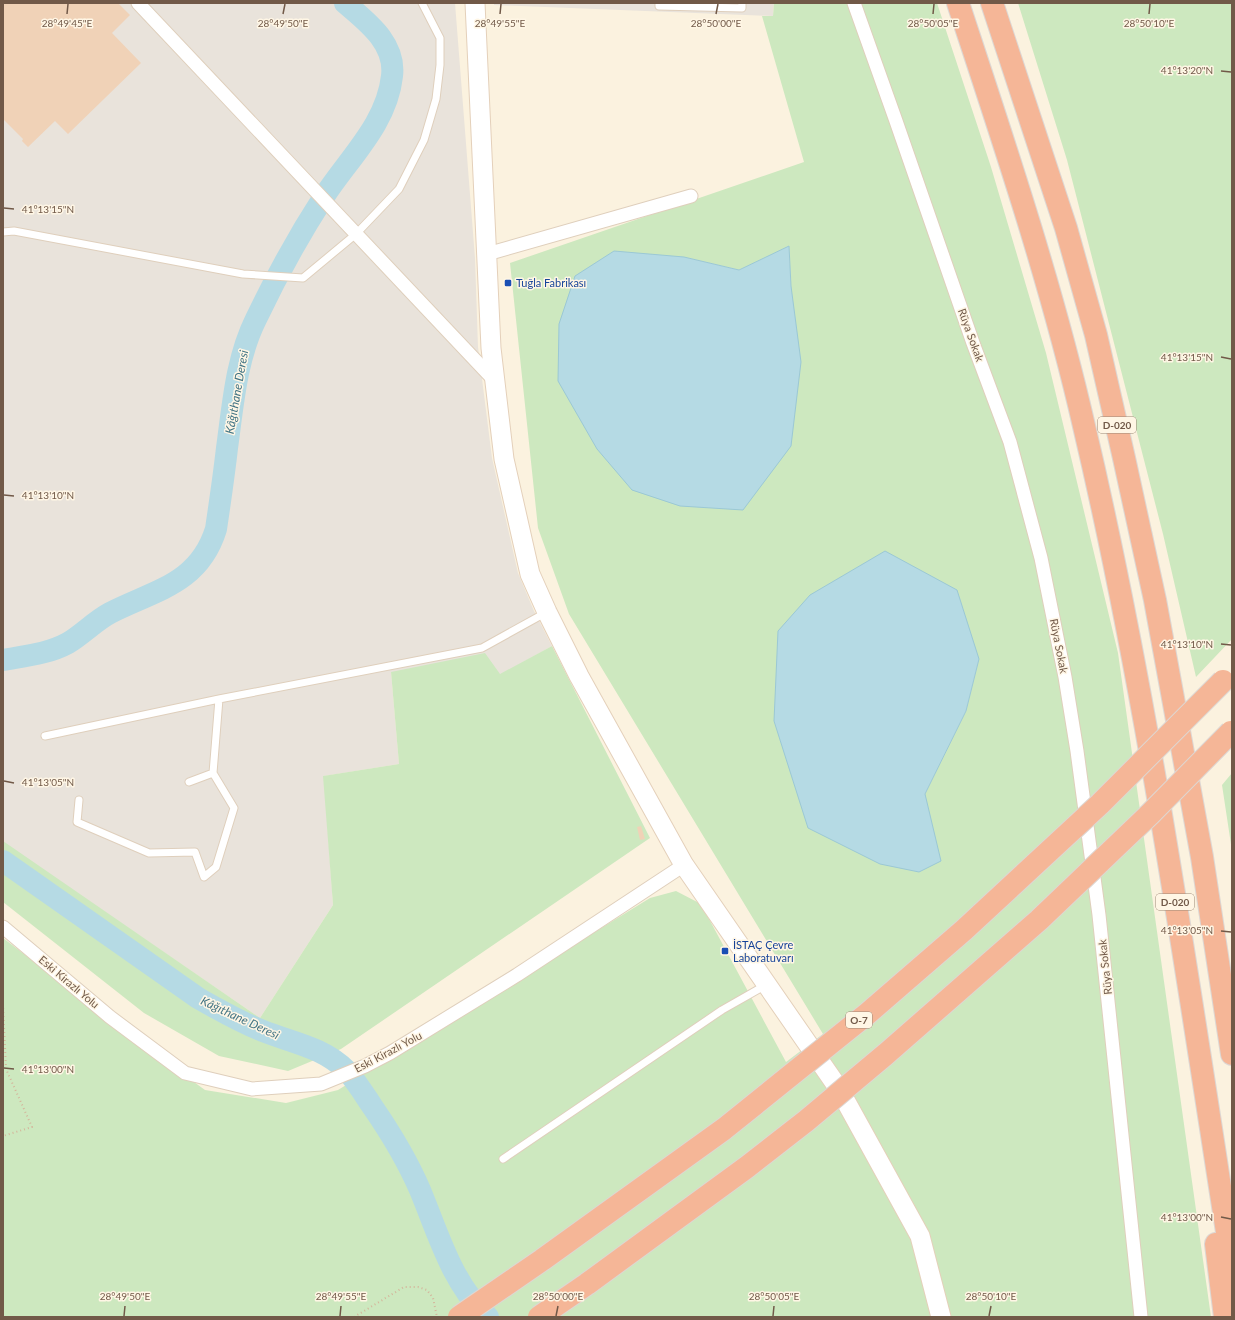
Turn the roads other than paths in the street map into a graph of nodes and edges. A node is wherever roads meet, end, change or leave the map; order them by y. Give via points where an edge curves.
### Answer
1 (138, 3) edge
2 (422, 3) edge
3 (475, 3) edge
4 (659, 3) edge
5 (742, 3) edge
6 (854, 3) edge
7 (958, 3) edge
8 (992, 3) edge
9 (691, 196) dead end
10 (3, 232) edge
11 (356, 234) junction
12 (487, 254) junction
13 (495, 382) junction
14 (547, 612) junction
15 (1228, 676) edge
16 (219, 700) junction
17 (1232, 731) edge
18 (45, 736) dead end
19 (213, 773) junction
20 (190, 782) dead end
21 (79, 800) dead end
22 (684, 865) junction
23 (3, 927) edge
24 (767, 984) junction
25 (1232, 1054) edge
26 (1204, 1082) junction
27 (503, 1159) dead end
28 (1232, 1264) edge
29 (459, 1317) edge
30 (538, 1317) edge
31 (941, 1317) edge
32 (1141, 1317) edge
33 (1225, 1317) edge

1 - 11 street
2 - 11 lane via 440,38 436,100 424,140 399,189
3 - 12 main road
4 - 5 lane via 659,6 742,8
6 - 32 street, Rüya Sokak via 1010,442 1041,558 1065,677 1098,907
7 - 26 highway, D-020 via 1024,202 1084,426 1133,656
8 - 25 highway, D-020 via 1066,228 1096,335 1123,450 1174,698 1202,857
9 - 12 street
10 - 11 lane via 14,231 243,274 303,278
11 - 13 street
12 - 13 main road
13 - 14 main road via 504,459 530,574
14 - 16 lane via 482,648
14 - 22 main road via 579,676
15 - 29 highway, O-7, bridge via 1100,804 964,930 866,1014 724,1129
16 - 18 lane
16 - 19 lane
17 - 30 highway, bridge via 1039,920 886,1054 747,1167
19 - 20 lane
19 - 21 lane via 234,808 216,867 204,877 195,852 149,853 77,822
22 - 23 street, Eski Kirazlı Yolu via 517,975 390,1053 321,1084 252,1090 186,1074 110,1017
22 - 24 main road
24 - 27 lane via 722,1010
24 - 31 main road via 839,1089 920,1236
26 - 28 highway, D-020
26 - 33 highway via 1200,1110 1201,1140 1218,1250

